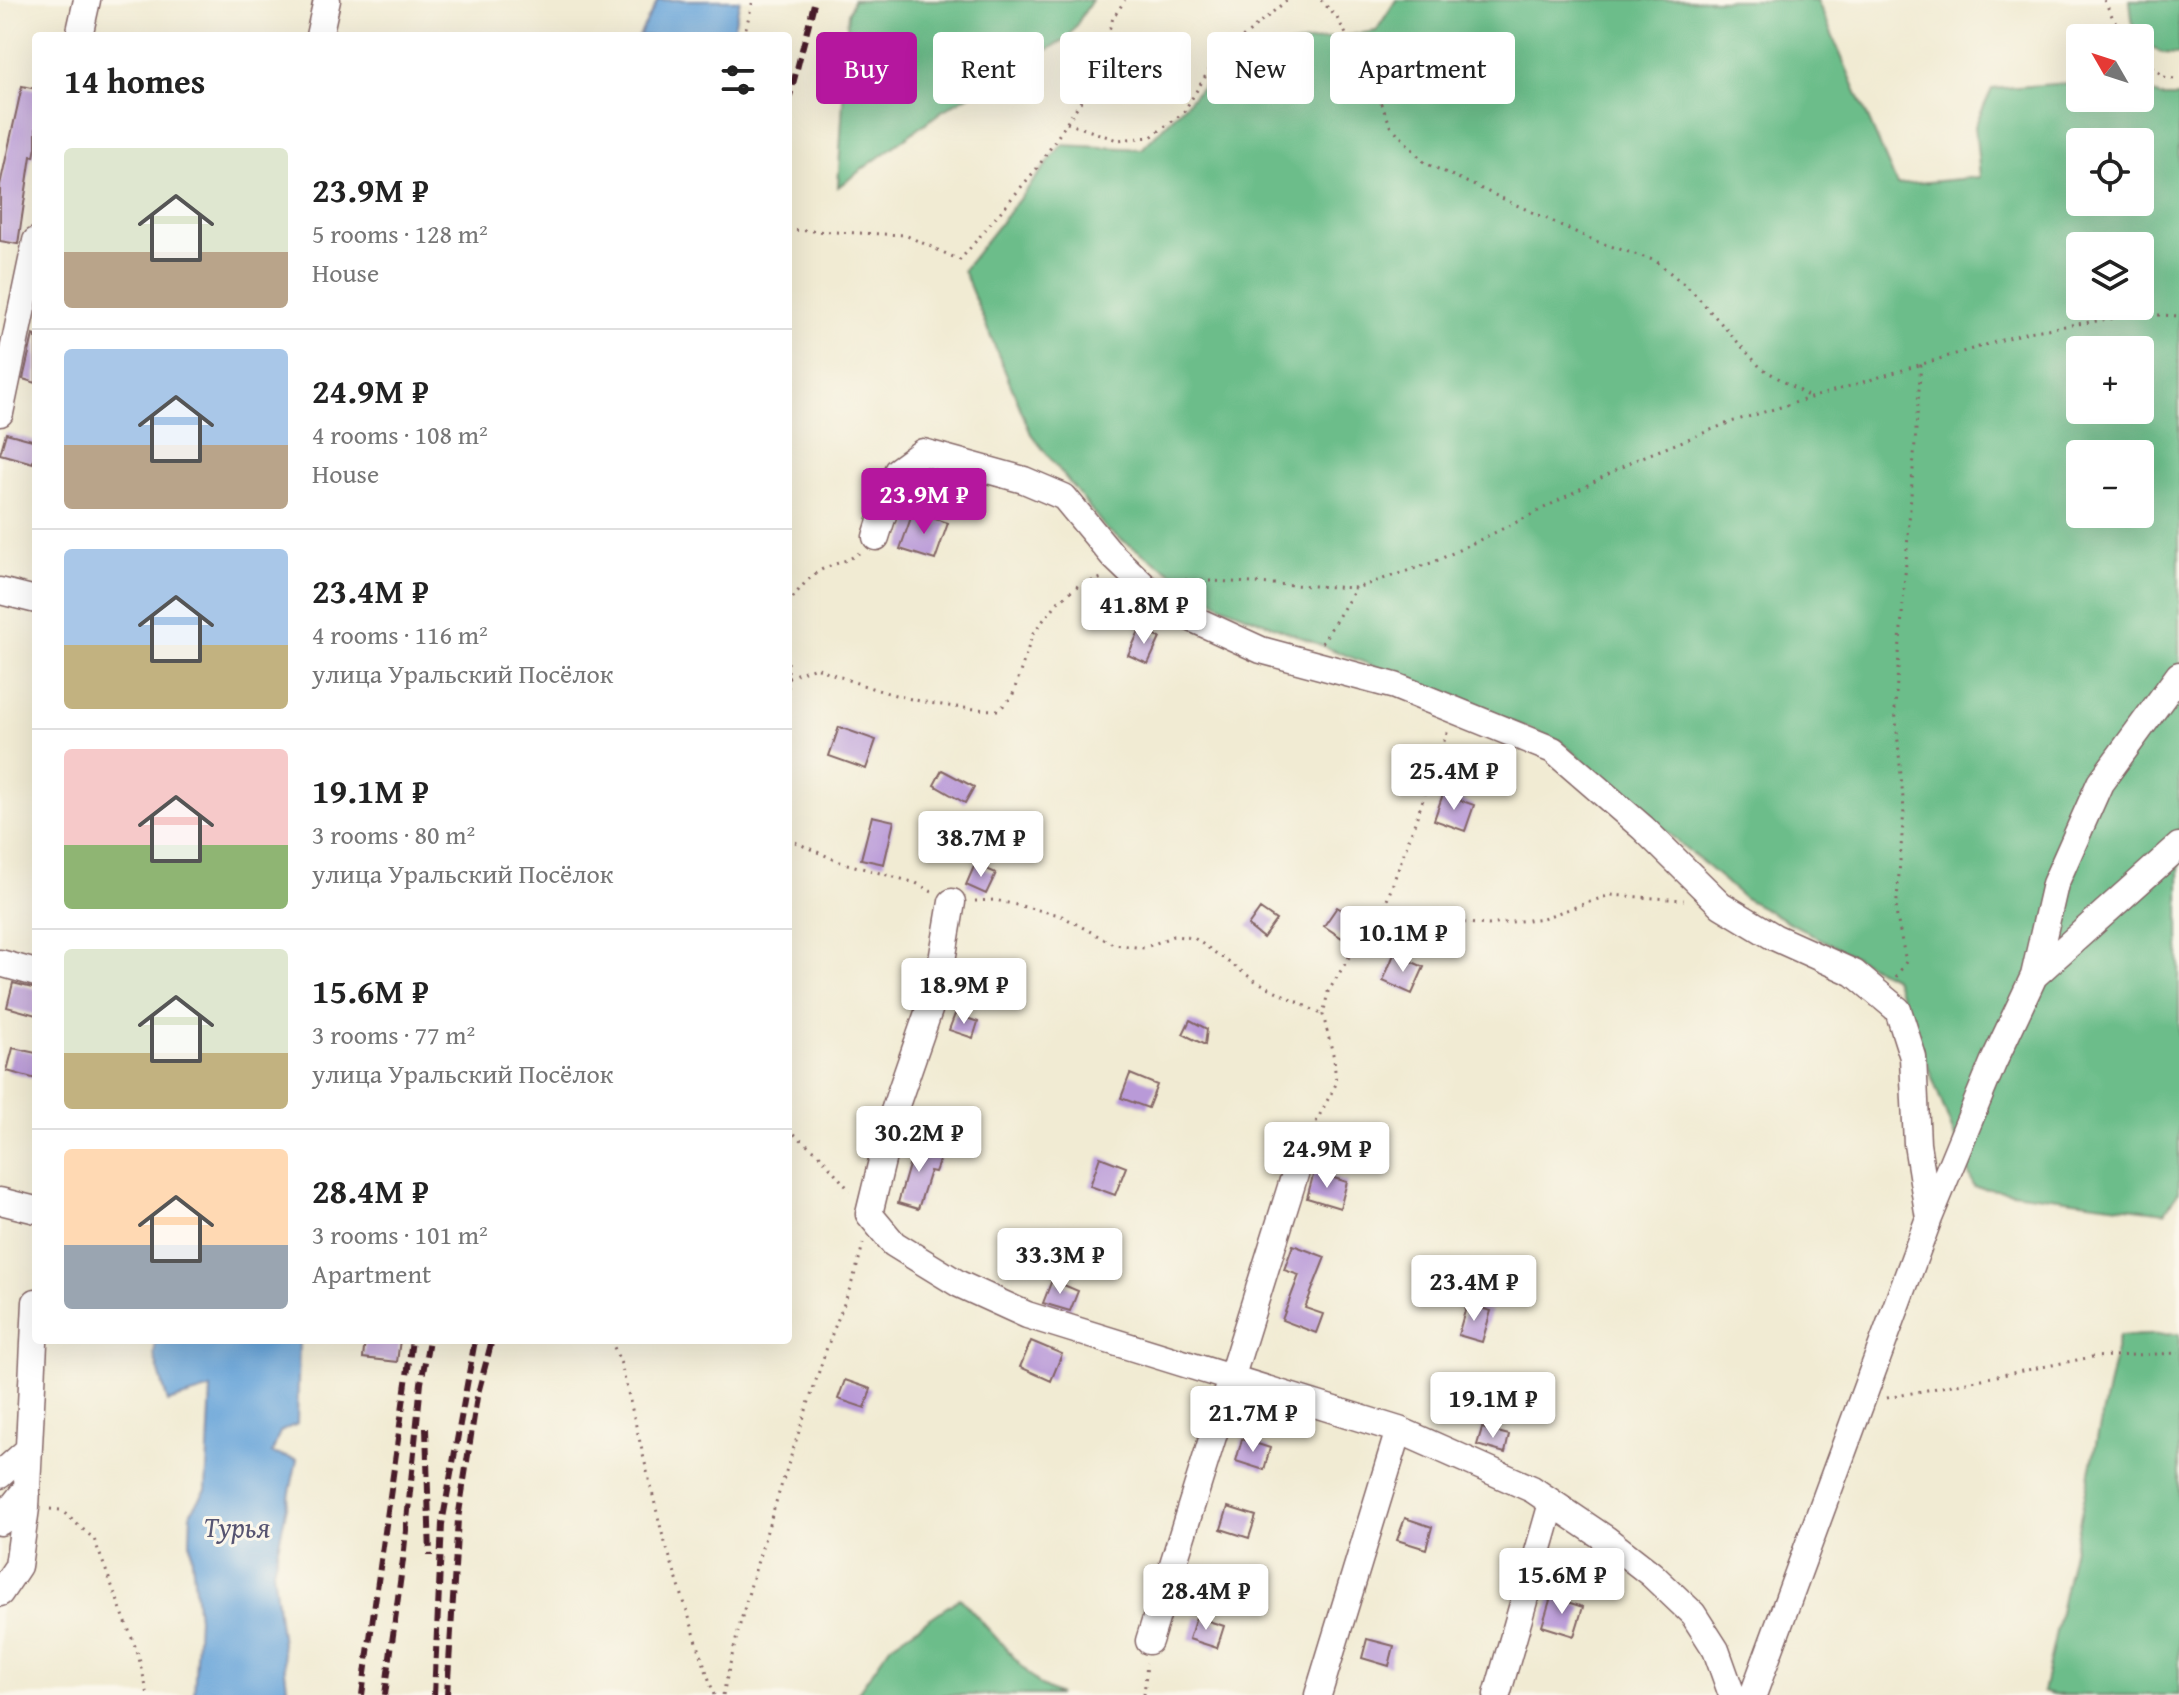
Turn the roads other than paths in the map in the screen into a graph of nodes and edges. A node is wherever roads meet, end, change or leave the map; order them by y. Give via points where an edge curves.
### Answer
1 (87, 0) edge
2 (327, 0) edge
3 (80, 32) edge
4 (320, 32) edge
5 (32, 260) edge
6 (0, 413) edge
7 (876, 537) road end
8 (0, 591) edge
9 (32, 599) edge
10 (2179, 675) edge
11 (2179, 846) edge
12 (952, 902) road end
13 (0, 963) edge
14 (32, 972) edge
15 (2034, 976) junction
16 (1310, 1134) road end
17 (0, 1201) edge
18 (32, 1209) edge
19 (1929, 1218) junction
20 (34, 1344) edge
21 (1231, 1377) junction
22 (1399, 1430) junction
23 (28, 1450) junction
24 (0, 1475) edge
25 (27, 1498) junction
26 (1552, 1503) junction
27 (0, 1522) edge
28 (0, 1593) edge
29 (1149, 1641) road end
30 (1318, 1695) edge
31 (1497, 1695) edge
32 (1732, 1695) edge
33 (1753, 1695) edge

1 - 3 street
2 - 4 street
5 - 6 street
7 - 19 street via 897,471 923,452 1024,480 1064,497 1113,556 1165,606 1261,650 1395,686 1553,750 1721,905 1774,937 1854,973 1898,1010 1913,1057 1917,1144
8 - 9 street
10 - 15 street via 2100,783 2055,884
11 - 15 street
12 - 21 street via 938,984 894,1111 869,1214 894,1244 959,1284 1027,1315
13 - 14 street
15 - 19 street
16 - 21 street
17 - 18 street
19 - 33 street
20 - 23 street
21 - 22 street
21 - 29 street
22 - 26 street via 1532,1489
22 - 30 street
23 - 24 street
23 - 25 street
25 - 27 street
25 - 28 street via 18,1566
26 - 31 street
26 - 32 street via 1651,1574 1693,1614 1716,1650

